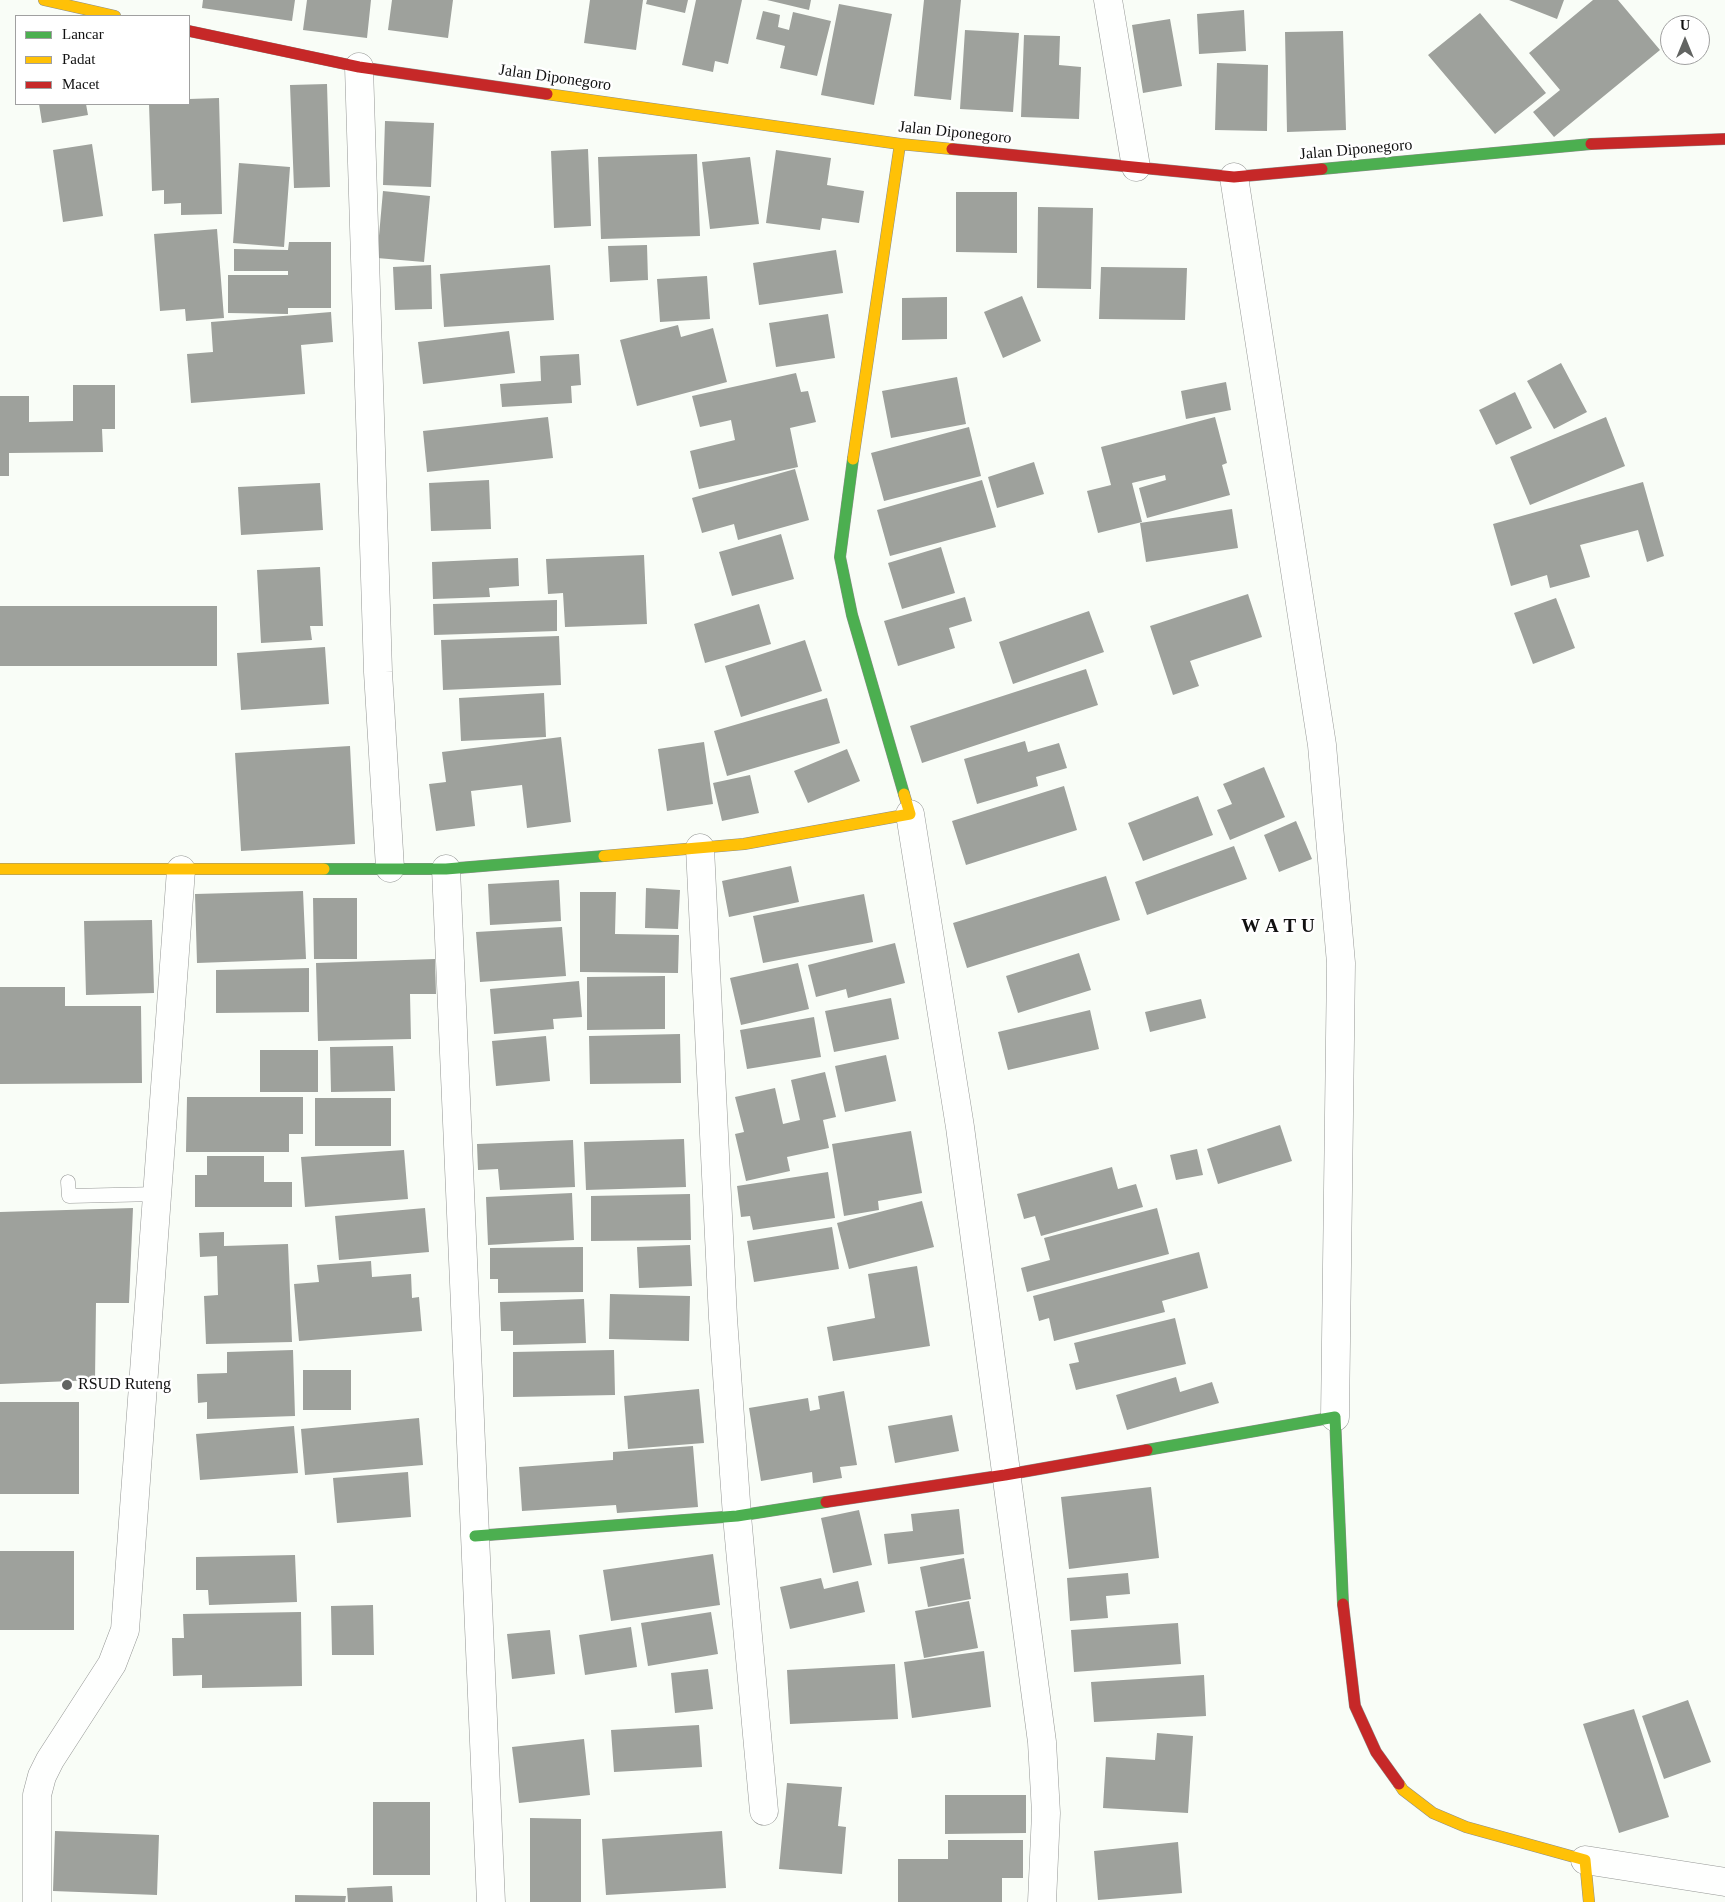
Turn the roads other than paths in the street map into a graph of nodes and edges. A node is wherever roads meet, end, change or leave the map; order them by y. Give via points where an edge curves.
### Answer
1 (44, 0) edge
2 (1108, 0) edge
3 (111, 15) edge
4 (190, 31) edge
5 (359, 67) junction
6 (1725, 138) edge
7 (900, 144) junction
8 (1136, 168) junction
9 (1234, 177) junction
10 (910, 814) junction
11 (700, 848) junction
12 (390, 868) junction
13 (0, 869) edge
14 (446, 869) junction
15 (181, 870) junction
16 (68, 1182) dead end
17 (158, 1194) junction
18 (1335, 1417) junction
19 (1005, 1475) junction
20 (737, 1516) junction
21 (475, 1536) junction
22 (764, 1811) dead end
23 (1585, 1860) junction
24 (1725, 1882) edge
25 (37, 1902) edge
26 (491, 1902) edge
27 (1042, 1902) edge
28 (1589, 1902) edge

1 - 3 street
2 - 8 street
4 - 5 street, Jalan Diponegoro
5 - 7 street, Jalan Diponegoro
5 - 12 street via 378,672
6 - 9 street, Jalan Diponegoro via 1587,144
7 - 8 street, Jalan Diponegoro
7 - 10 street via 840,557 852,615
8 - 9 street, Jalan Diponegoro
9 - 18 street via 1322,745 1340,963
10 - 11 street via 744,844
10 - 19 street via 960,1127
11 - 14 street
11 - 20 street via 723,1318
12 - 14 street
12 - 15 street
13 - 15 street
14 - 21 street
15 - 17 street
16 - 17 lane via 69,1196
17 - 25 street via 125,1630 112,1664 42,1776 37,1795
18 - 19 street
18 - 23 street via 1343,1607 1350,1669 1355,1706 1376,1752 1403,1790 1433,1813 1466,1827
19 - 20 street
19 - 27 street via 1042,1742 1046,1813
20 - 21 street
20 - 22 street
21 - 26 street
23 - 24 street
23 - 28 street

